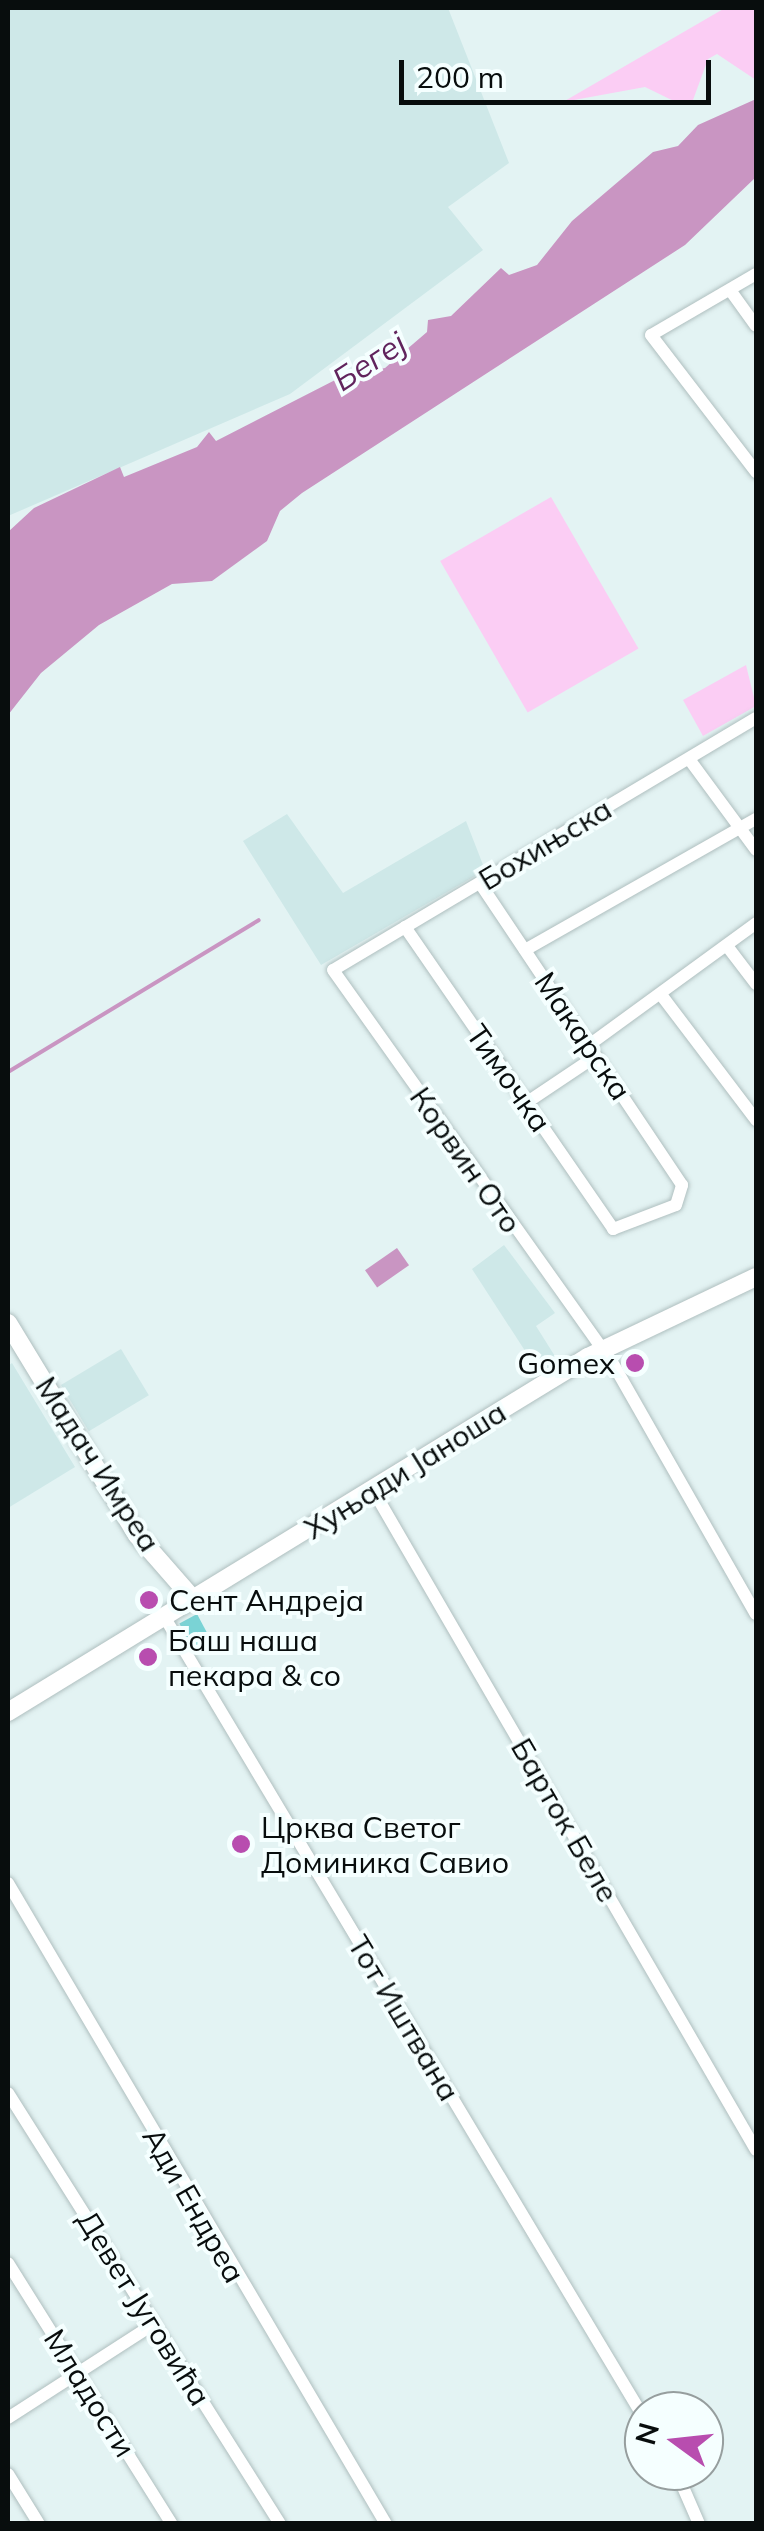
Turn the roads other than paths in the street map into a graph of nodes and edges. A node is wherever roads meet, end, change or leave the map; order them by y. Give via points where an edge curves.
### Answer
1 (756, 274) edge
2 (730, 290) junction
3 (756, 326) edge
4 (756, 472) edge
5 (756, 718) edge
6 (689, 759) junction
7 (756, 820) edge
8 (741, 830) junction
9 (756, 850) edge
10 (480, 883) junction
11 (756, 923) edge
12 (405, 927) junction
13 (727, 946) junction
14 (525, 950) junction
15 (333, 970) joint
16 (756, 984) edge
17 (662, 996) junction
18 (592, 1050) junction
19 (526, 1102) junction
20 (756, 1120) edge
21 (613, 1229) joint
22 (756, 1277) edge
23 (8, 1323) edge
24 (601, 1349) junction
25 (373, 1490) junction
26 (194, 1600) junction
27 (756, 1614) edge
28 (165, 1618) junction
29 (8, 1712) edge
30 (8, 1882) edge
31 (8, 2093) edge
32 (756, 2150) edge
33 (8, 2263) edge
34 (154, 2324) junction
35 (78, 2373) junction
36 (628, 2391) edge
37 (8, 2418) edge
38 (8, 2474) edge
39 (685, 2491) edge
40 (39, 2524) edge
41 (172, 2524) edge
42 (280, 2524) edge
43 (386, 2524) edge
44 (699, 2524) edge

1 - 2 street
2 - 3 street
2 - 4 street via 651,335
5 - 6 street, Бохињска
6 - 8 street
6 - 10 street, Бохињска
7 - 8 street
8 - 9 street
8 - 14 street
10 - 12 street, Бохињска
10 - 14 street, Макарска
11 - 13 street
12 - 15 street, Бохињска
12 - 19 street, Тимочка
13 - 16 street
13 - 17 street
14 - 18 street, Макарска
15 - 24 street, Корвин Ото
17 - 18 street
17 - 20 street
18 - 19 street
18 - 21 street, Макарска via 683,1190 676,1205
19 - 21 street, Тимочка
22 - 24 street, Хуњади Јаноша
23 - 26 street, Мадач Имреа via 137,1535
24 - 25 street, Хуњади Јаноша
24 - 27 street, Корвин Ото
25 - 26 street, Хуњади Јаноша
25 - 32 street, Барток Беле
26 - 28 street, Хуњади Јаноша
28 - 29 street, Хуњади Јаноша
28 - 36 street, Тот Иштвана
30 - 43 street, Ади Ендреа
31 - 34 street, Девет Југовића
33 - 35 street, Младости
34 - 35 street
34 - 42 street, Девет Југовића
35 - 37 street
35 - 41 street, Младости
38 - 40 street
39 - 44 street

